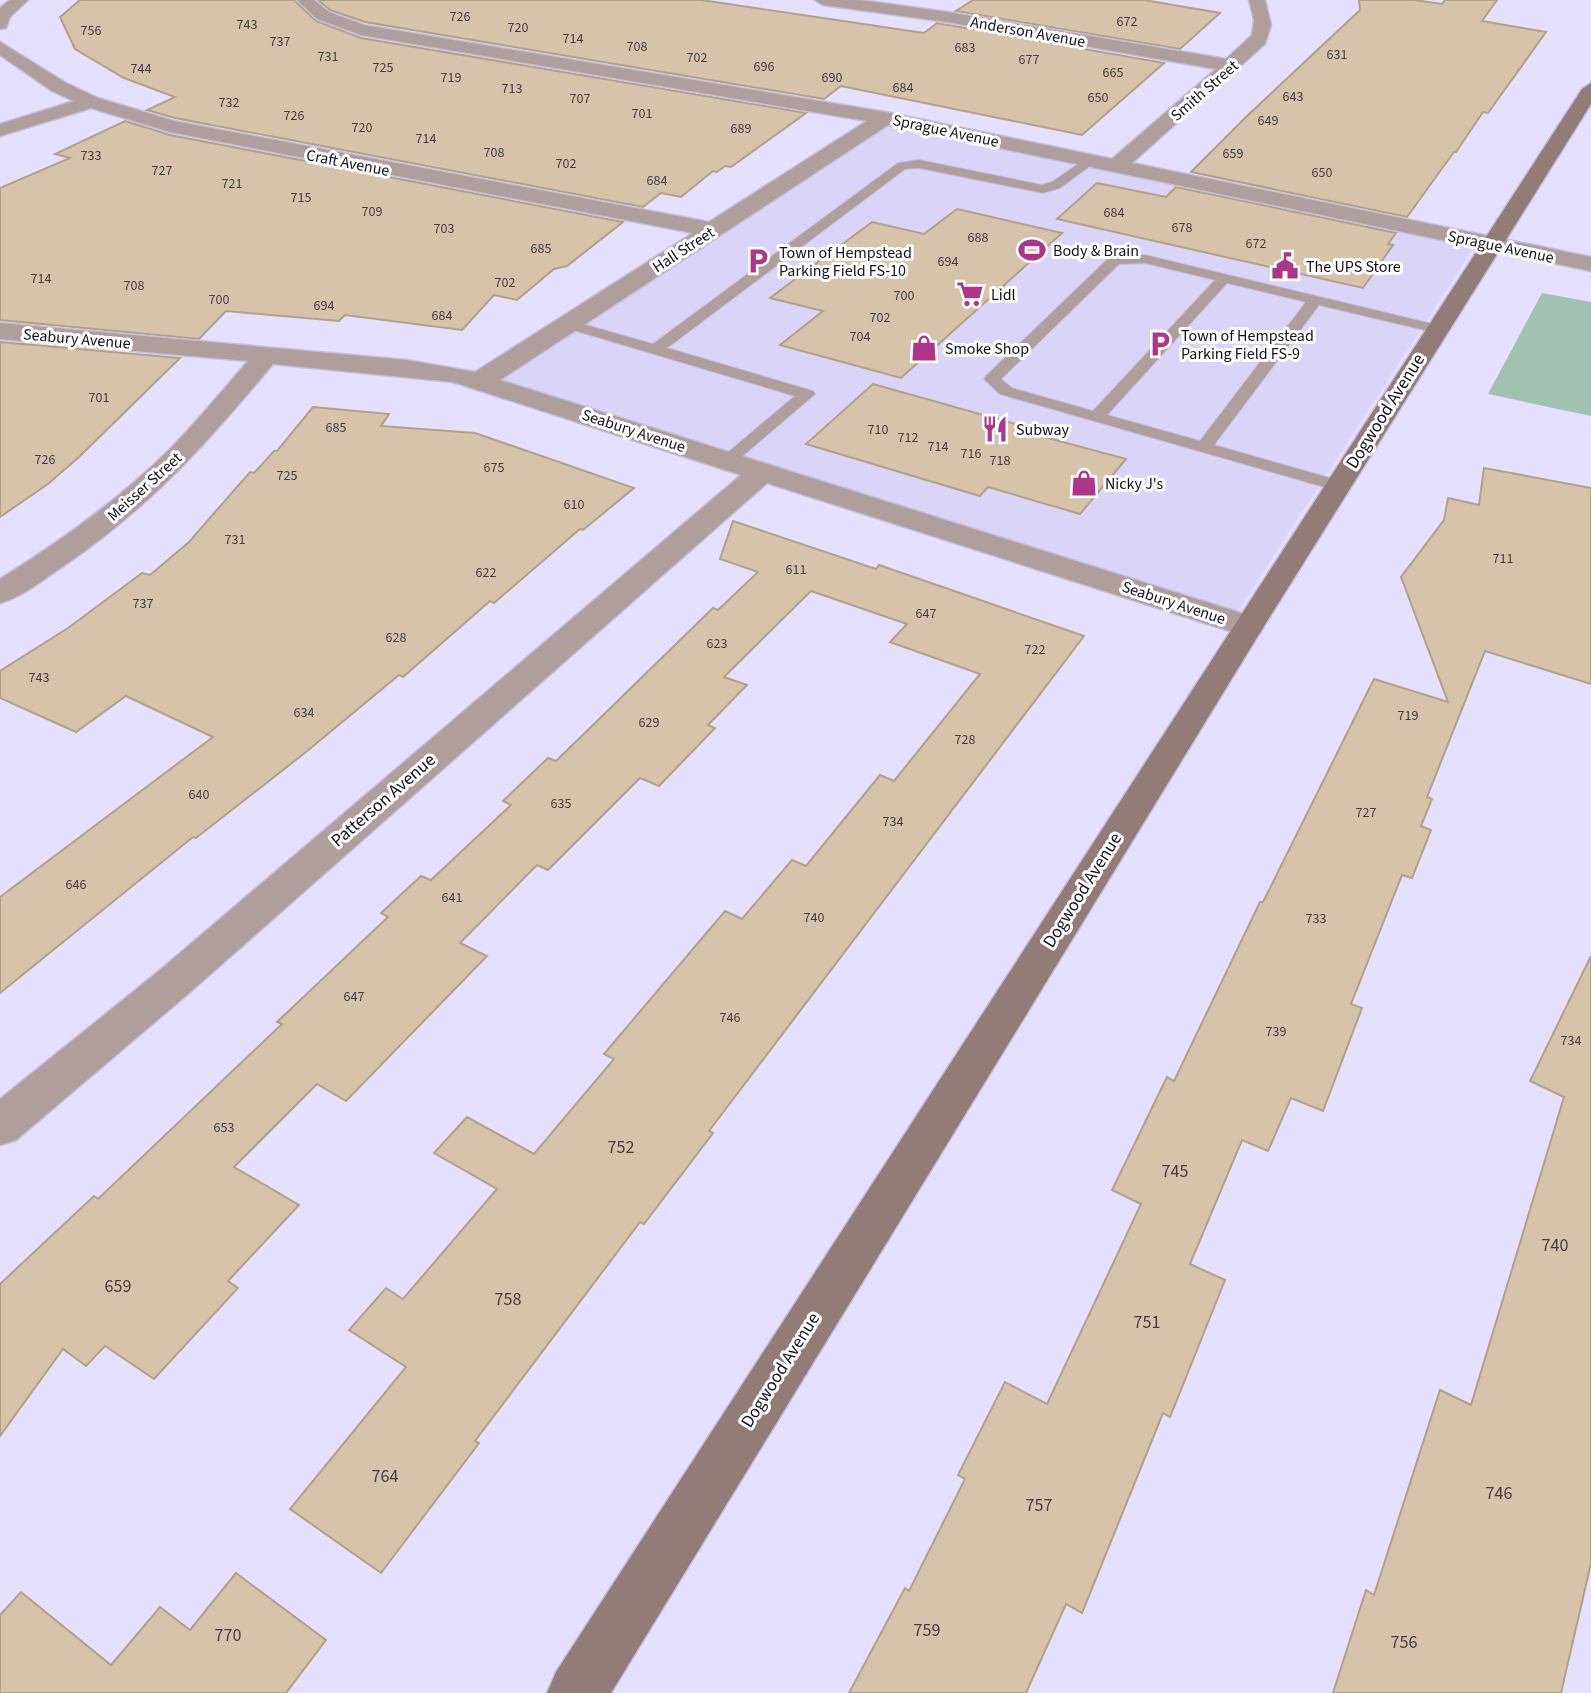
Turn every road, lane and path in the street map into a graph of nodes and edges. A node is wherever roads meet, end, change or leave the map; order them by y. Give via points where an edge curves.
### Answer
1 (20, 0) edge
2 (305, 0) edge
3 (823, 0) edge
4 (1257, 0) edge
5 (0, 24) edge
6 (0, 47) edge
7 (1232, 66) junction
8 (1591, 89) edge
9 (91, 102) junction
10 (885, 118) junction
11 (0, 130) edge
12 (1090, 160) junction
13 (1116, 166) junction
14 (713, 230) junction
15 (1491, 244) junction
16 (1591, 264) edge
17 (1224, 278) junction
18 (1316, 299) junction
19 (568, 324) junction
20 (1437, 328) junction
21 (0, 331) edge
22 (655, 349) junction
23 (268, 355) junction
24 (480, 381) junction
25 (1096, 417) junction
26 (1204, 448) junction
27 (727, 460) junction
28 (763, 471) junction
29 (1338, 486) junction
30 (0, 593) edge
31 (1248, 626) junction
32 (0, 1126) edge
33 (577, 1693) edge

1 - 5 street via 2,15
2 - 10 street, Sprague Avenue via 338,23 361,30
3 - 7 street, Anderson Avenue
4 - 7 street, Smith Street via 1262,33
6 - 9 street, Craft Avenue via 59,88
7 - 13 street, Smith Street
8 - 15 street, Dogwood Avenue
9 - 11 street
9 - 14 street, Craft Avenue via 213,135
10 - 12 street, Sprague Avenue
10 - 14 street, Hall Street
12 - 13 street, Sprague Avenue
12 - 22 lane via 1056,185 1043,188 919,164 902,166
13 - 15 street, Sprague Avenue
14 - 19 street, Hall Street
15 - 16 street, Sprague Avenue
15 - 20 street, Dogwood Avenue
17 - 18 lane
17 - 25 lane
17 - 25 lane via 1144,259 1115,260 992,379 1006,391
18 - 20 lane
18 - 26 lane
19 - 22 lane
19 - 24 street, Hall Street
20 - 29 street, Dogwood Avenue
21 - 23 street, Seabury Avenue
22 - 27 lane via 807,394
23 - 24 street, Seabury Avenue via 406,368
23 - 30 street, Meisser Street via 175,460 122,509 74,547
24 - 27 street, Seabury Avenue
25 - 26 lane
26 - 29 lane
27 - 28 street, Seabury Avenue
28 - 31 street, Seabury Avenue
28 - 32 street, Patterson Avenue via 174,982
29 - 31 street, Dogwood Avenue
31 - 33 street, Dogwood Avenue

